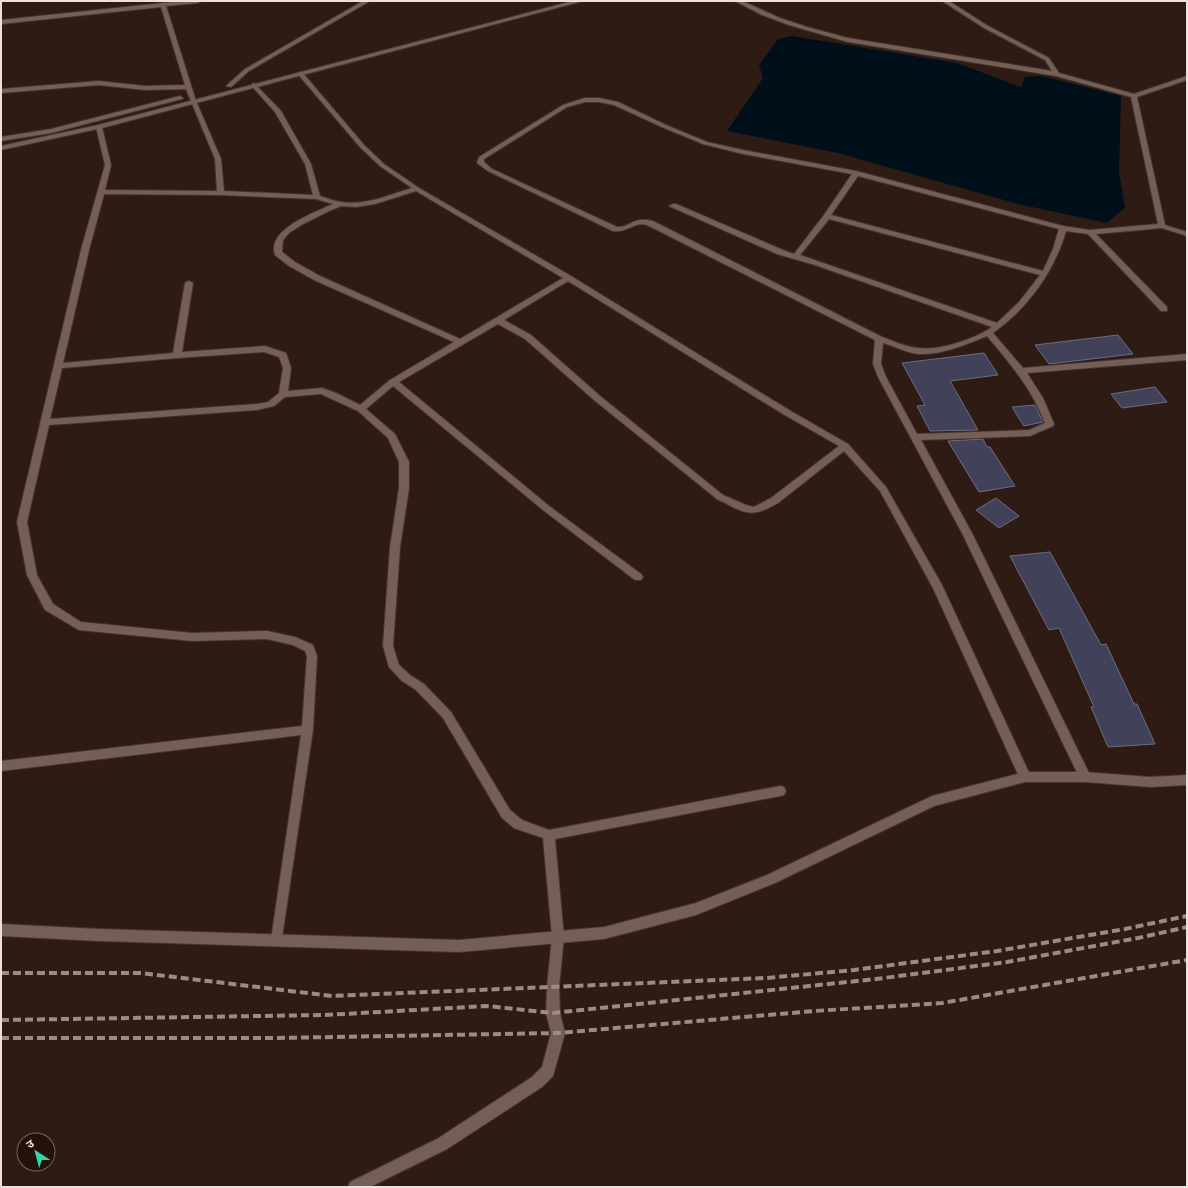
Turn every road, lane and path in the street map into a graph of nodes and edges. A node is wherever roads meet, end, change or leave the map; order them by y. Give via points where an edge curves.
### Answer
1 (198, 1) edge
2 (366, 1) edge
3 (557, 1) edge
4 (580, 1) edge
5 (738, 1) edge
6 (945, 1) edge
7 (163, 5) junction
8 (1, 22) edge
9 (300, 73) junction
10 (1057, 74) junction
11 (1187, 78) edge
12 (254, 85) junction
13 (229, 86) junction
14 (189, 87) junction
15 (1, 91) edge
16 (1134, 96) junction
17 (193, 98) junction
18 (99, 127) junction
19 (1, 139) edge
20 (1, 148) edge
21 (856, 173) junction
22 (417, 189) junction
23 (102, 192) junction
24 (222, 193) junction
25 (317, 197) junction
26 (340, 204) junction
27 (672, 206) dead end
28 (827, 216) junction
29 (1162, 226) junction
30 (1063, 228) junction
31 (1090, 232) junction
32 (1187, 234) edge
33 (795, 256) junction
34 (1045, 274) junction
35 (568, 278) junction
36 (189, 283) dead end
37 (1164, 309) dead end
38 (499, 321) junction
39 (998, 326) junction
40 (988, 333) junction
41 (879, 339) junction
42 (460, 342) junction
43 (177, 355) junction
44 (1187, 357) edge
45 (59, 366) junction
46 (1022, 371) junction
47 (393, 382) junction
48 (283, 394) junction
49 (361, 409) junction
50 (46, 422) junction
51 (915, 437) junction
52 (845, 446) junction
53 (638, 577) dead end
54 (306, 730) junction
55 (1, 766) edge
56 (1025, 777) junction
57 (1085, 778) junction
58 (1187, 780) edge
59 (780, 791) dead end
60 (549, 835) junction
61 (1, 930) edge
62 (558, 937) junction
63 (277, 940) junction
64 (355, 1187) edge

1 - 7 street
2 - 13 street via 248,70
3 - 13 street
4 - 9 street
5 - 10 street via 819,34
6 - 10 street via 986,27 1048,59
7 - 8 street via 112,8
7 - 14 street
9 - 12 street
9 - 22 street via 362,146 382,165
10 - 16 street
11 - 16 street
12 - 17 street
12 - 25 street via 278,111 308,164
13 - 17 street
14 - 15 street via 146,88 99,83
14 - 17 street
16 - 29 street
17 - 18 street
17 - 19 street via 51,131
17 - 24 street via 218,159
18 - 20 street
18 - 23 street via 108,165
21 - 28 street
21 - 30 street
21 - 41 street via 743,152 704,142 616,104 599,100 585,100 566,106 481,158 480,163 616,229 627,229 635,222 650,223
22 - 26 street via 375,202
22 - 35 street
23 - 24 street
23 - 45 street via 85,250
24 - 25 street
25 - 26 street
26 - 42 street via 283,234 278,245 278,253 317,278
27 - 33 street
28 - 33 street
28 - 34 street
29 - 31 street
29 - 32 street
30 - 31 street
30 - 34 street via 1057,249
31 - 37 street
33 - 39 street
34 - 39 street via 1022,304
35 - 38 street
35 - 52 street
36 - 43 street
38 - 42 street
38 - 52 street via 528,337 597,398 720,497 740,506 754,510 775,500
39 - 40 street
40 - 41 street via 936,350 917,351
40 - 46 street
41 - 51 street via 878,364 882,377
42 - 47 street
43 - 45 street
43 - 48 street via 265,350 283,355 287,368
44 - 46 street
45 - 50 street
46 - 51 street via 1046,410 1050,424 1030,433
47 - 49 street
47 - 53 street via 546,508
48 - 49 street via 322,392
48 - 50 street via 271,404 257,407
49 - 60 street via 392,436 404,462 404,488 395,547 388,646 394,667 420,687 447,715 506,814 518,824
50 - 54 street via 22,522 32,575 49,607 79,626 192,637 267,636 295,641 309,648 312,656
51 - 57 street via 968,535
52 - 56 street via 883,489 938,588
54 - 55 street
54 - 63 street
56 - 57 street
56 - 62 street via 932,801 771,879 696,909 604,933
57 - 58 street via 1150,782
59 - 60 street
60 - 62 street
61 - 63 street
62 - 63 street via 460,946
62 - 64 street via 553,1013 558,1033 548,1071 538,1082 442,1144

